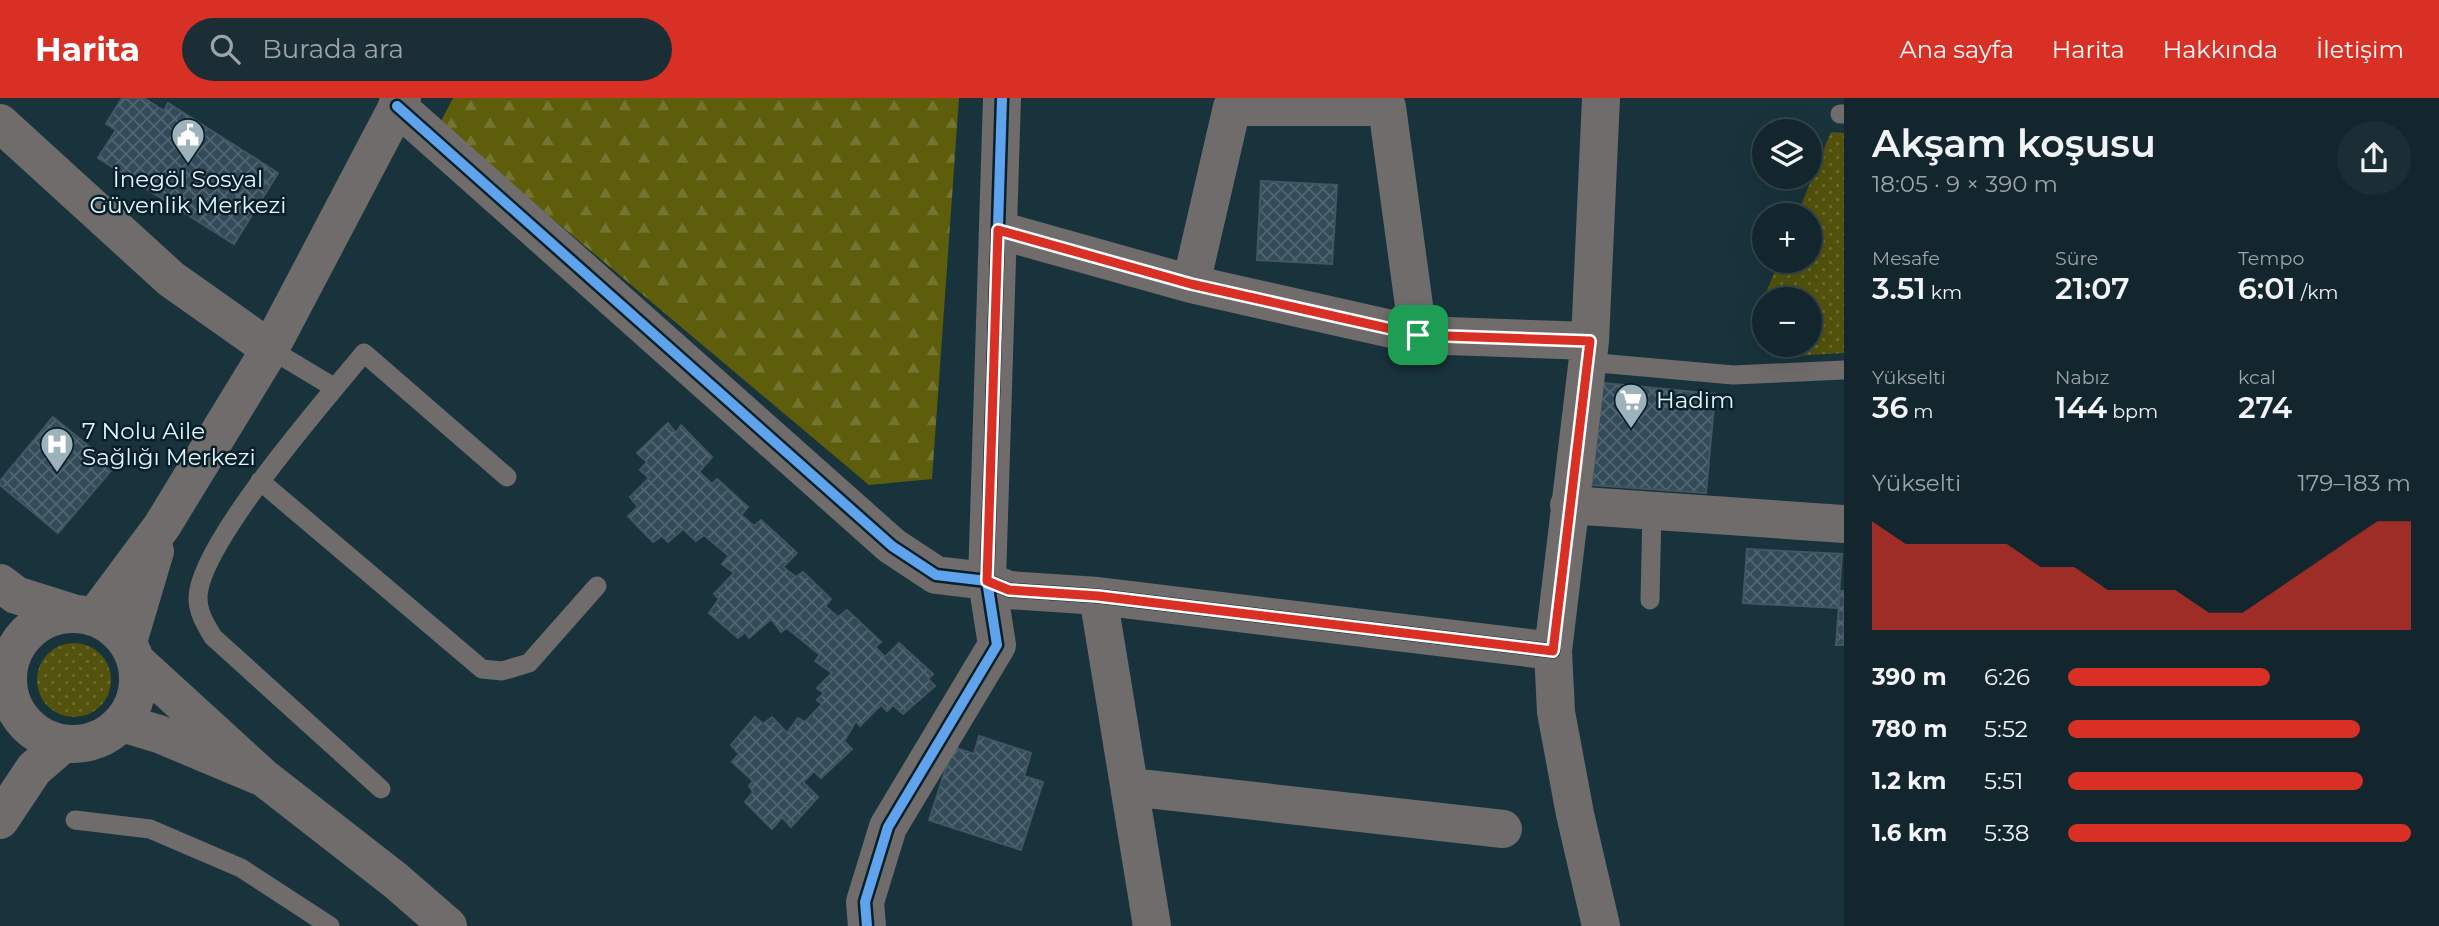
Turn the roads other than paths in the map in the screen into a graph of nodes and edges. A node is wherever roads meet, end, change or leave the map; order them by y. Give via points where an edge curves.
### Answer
1 (1002, 98) edge
2 (1601, 98) edge
3 (399, 102) edge
4 (0, 123) edge
5 (998, 230) junction
6 (1191, 284) junction
7 (1418, 335) junction
8 (270, 349) junction
9 (1588, 351) junction
10 (1844, 370) edge
11 (335, 388) junction
12 (507, 477) dead end
13 (260, 481) junction
14 (1569, 505) junction
15 (1651, 510) junction
16 (1844, 524) edge
17 (162, 526) junction
18 (987, 581) junction
19 (0, 583) edge
20 (597, 586) dead end
21 (1098, 596) junction
22 (1650, 600) dead end
23 (84, 614) junction
24 (4, 649) edge
25 (1553, 651) junction
26 (133, 652) junction
27 (6, 721) edge
28 (122, 723) junction
29 (63, 744) junction
30 (264, 778) junction
31 (1130, 787) junction
32 (381, 789) dead end
33 (0, 820) edge
34 (75, 820) dead end
35 (1503, 829) dead end
36 (299, 905) junction
37 (296, 926) edge
38 (330, 926) edge
39 (448, 926) edge
40 (867, 926) edge
41 (1152, 926) edge
42 (1601, 926) edge

1 - 5 street
2 - 9 street
3 - 8 street
3 - 18 street via 892,546 936,575
4 - 8 street via 171,279
5 - 6 street
5 - 18 street
6 - 7 street
6 - 7 street via 1232,107 1387,107
7 - 9 street
8 - 11 lane
8 - 17 street
9 - 10 lane via 1733,375
9 - 14 street
11 - 12 lane via 365,353
11 - 13 lane
13 - 20 lane via 482,669 502,671 529,663
13 - 32 lane via 209,559 198,597 201,614 213,637
14 - 15 street
14 - 25 street
15 - 16 street
15 - 22 lane
17 - 23 street
17 - 26 street
18 - 21 street via 1009,590
18 - 40 street via 997,645 888,827 865,902
19 - 23 street via 16,595
21 - 25 street
21 - 31 street
23 - 24 street via 52,616
23 - 26 street via 114,626
24 - 27 street
25 - 42 street via 1556,712
26 - 28 street via 136,694
26 - 30 street
27 - 29 street
28 - 29 street via 84,744
28 - 30 street
29 - 33 street via 34,769
30 - 39 street
31 - 35 street
31 - 41 street
34 - 36 lane via 150,829 241,868
36 - 37 lane
36 - 38 lane

